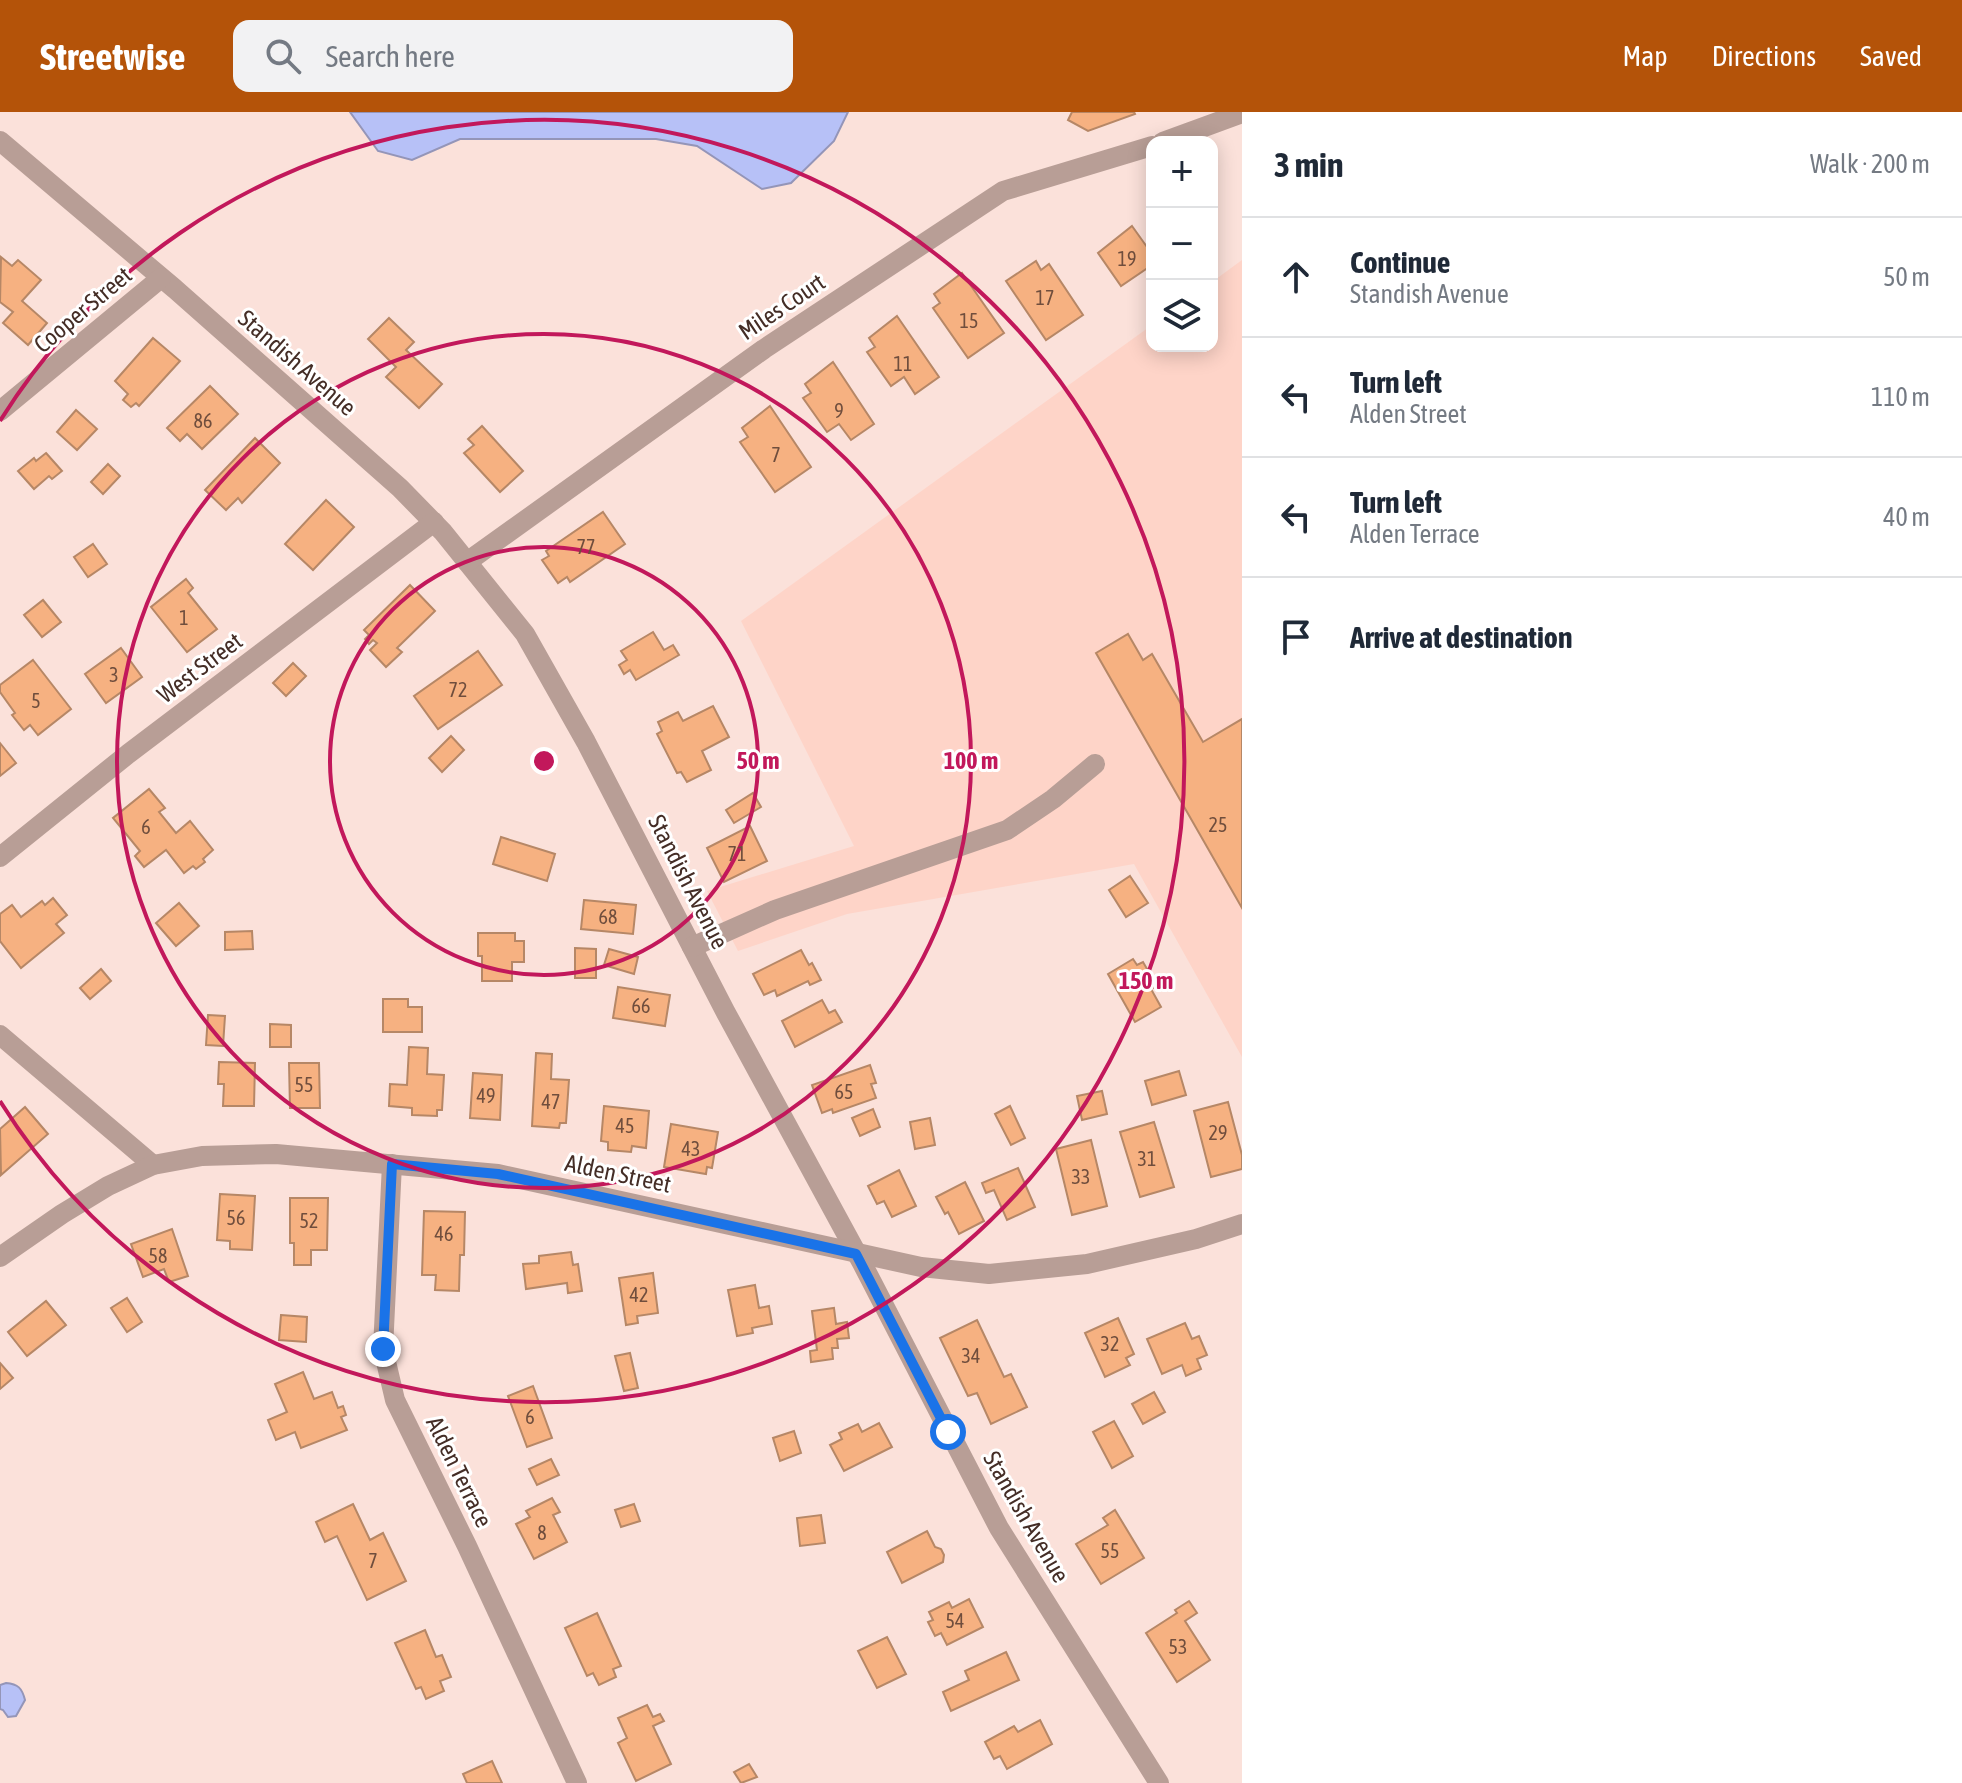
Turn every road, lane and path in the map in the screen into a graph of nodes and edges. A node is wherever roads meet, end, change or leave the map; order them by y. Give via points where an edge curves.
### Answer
1 (1242, 113) edge
2 (1179, 136) edge
3 (0, 141) edge
4 (1146, 148) edge
5 (161, 278) junction
6 (0, 411) edge
7 (434, 522) junction
8 (467, 562) junction
9 (1095, 764) dead end
10 (0, 857) edge
11 (692, 947) junction
12 (0, 1035) edge
13 (392, 1164) junction
14 (153, 1165) junction
15 (1242, 1224) edge
16 (856, 1254) junction
17 (0, 1257) edge
18 (577, 1783) edge
19 (1159, 1783) edge

1 - 2 street
3 - 5 street, Standish Avenue
4 - 8 street, Miles Court via 1003,191 764,349
5 - 6 street, Cooper Street
5 - 7 street, Standish Avenue
7 - 8 street, Standish Avenue
7 - 10 street, West Street
8 - 11 street, Standish Avenue via 525,634
9 - 11 street via 1007,830 775,910
11 - 16 street, Standish Avenue
12 - 14 street
13 - 14 street, Alden Street via 276,1154 202,1156
13 - 16 street, Alden Street via 498,1174
13 - 18 street, Alden Terrace via 383,1349 395,1400
14 - 17 street, Alden Street via 108,1186
15 - 16 street, Alden Street via 1087,1264 989,1274
16 - 19 street, Standish Avenue via 999,1528

